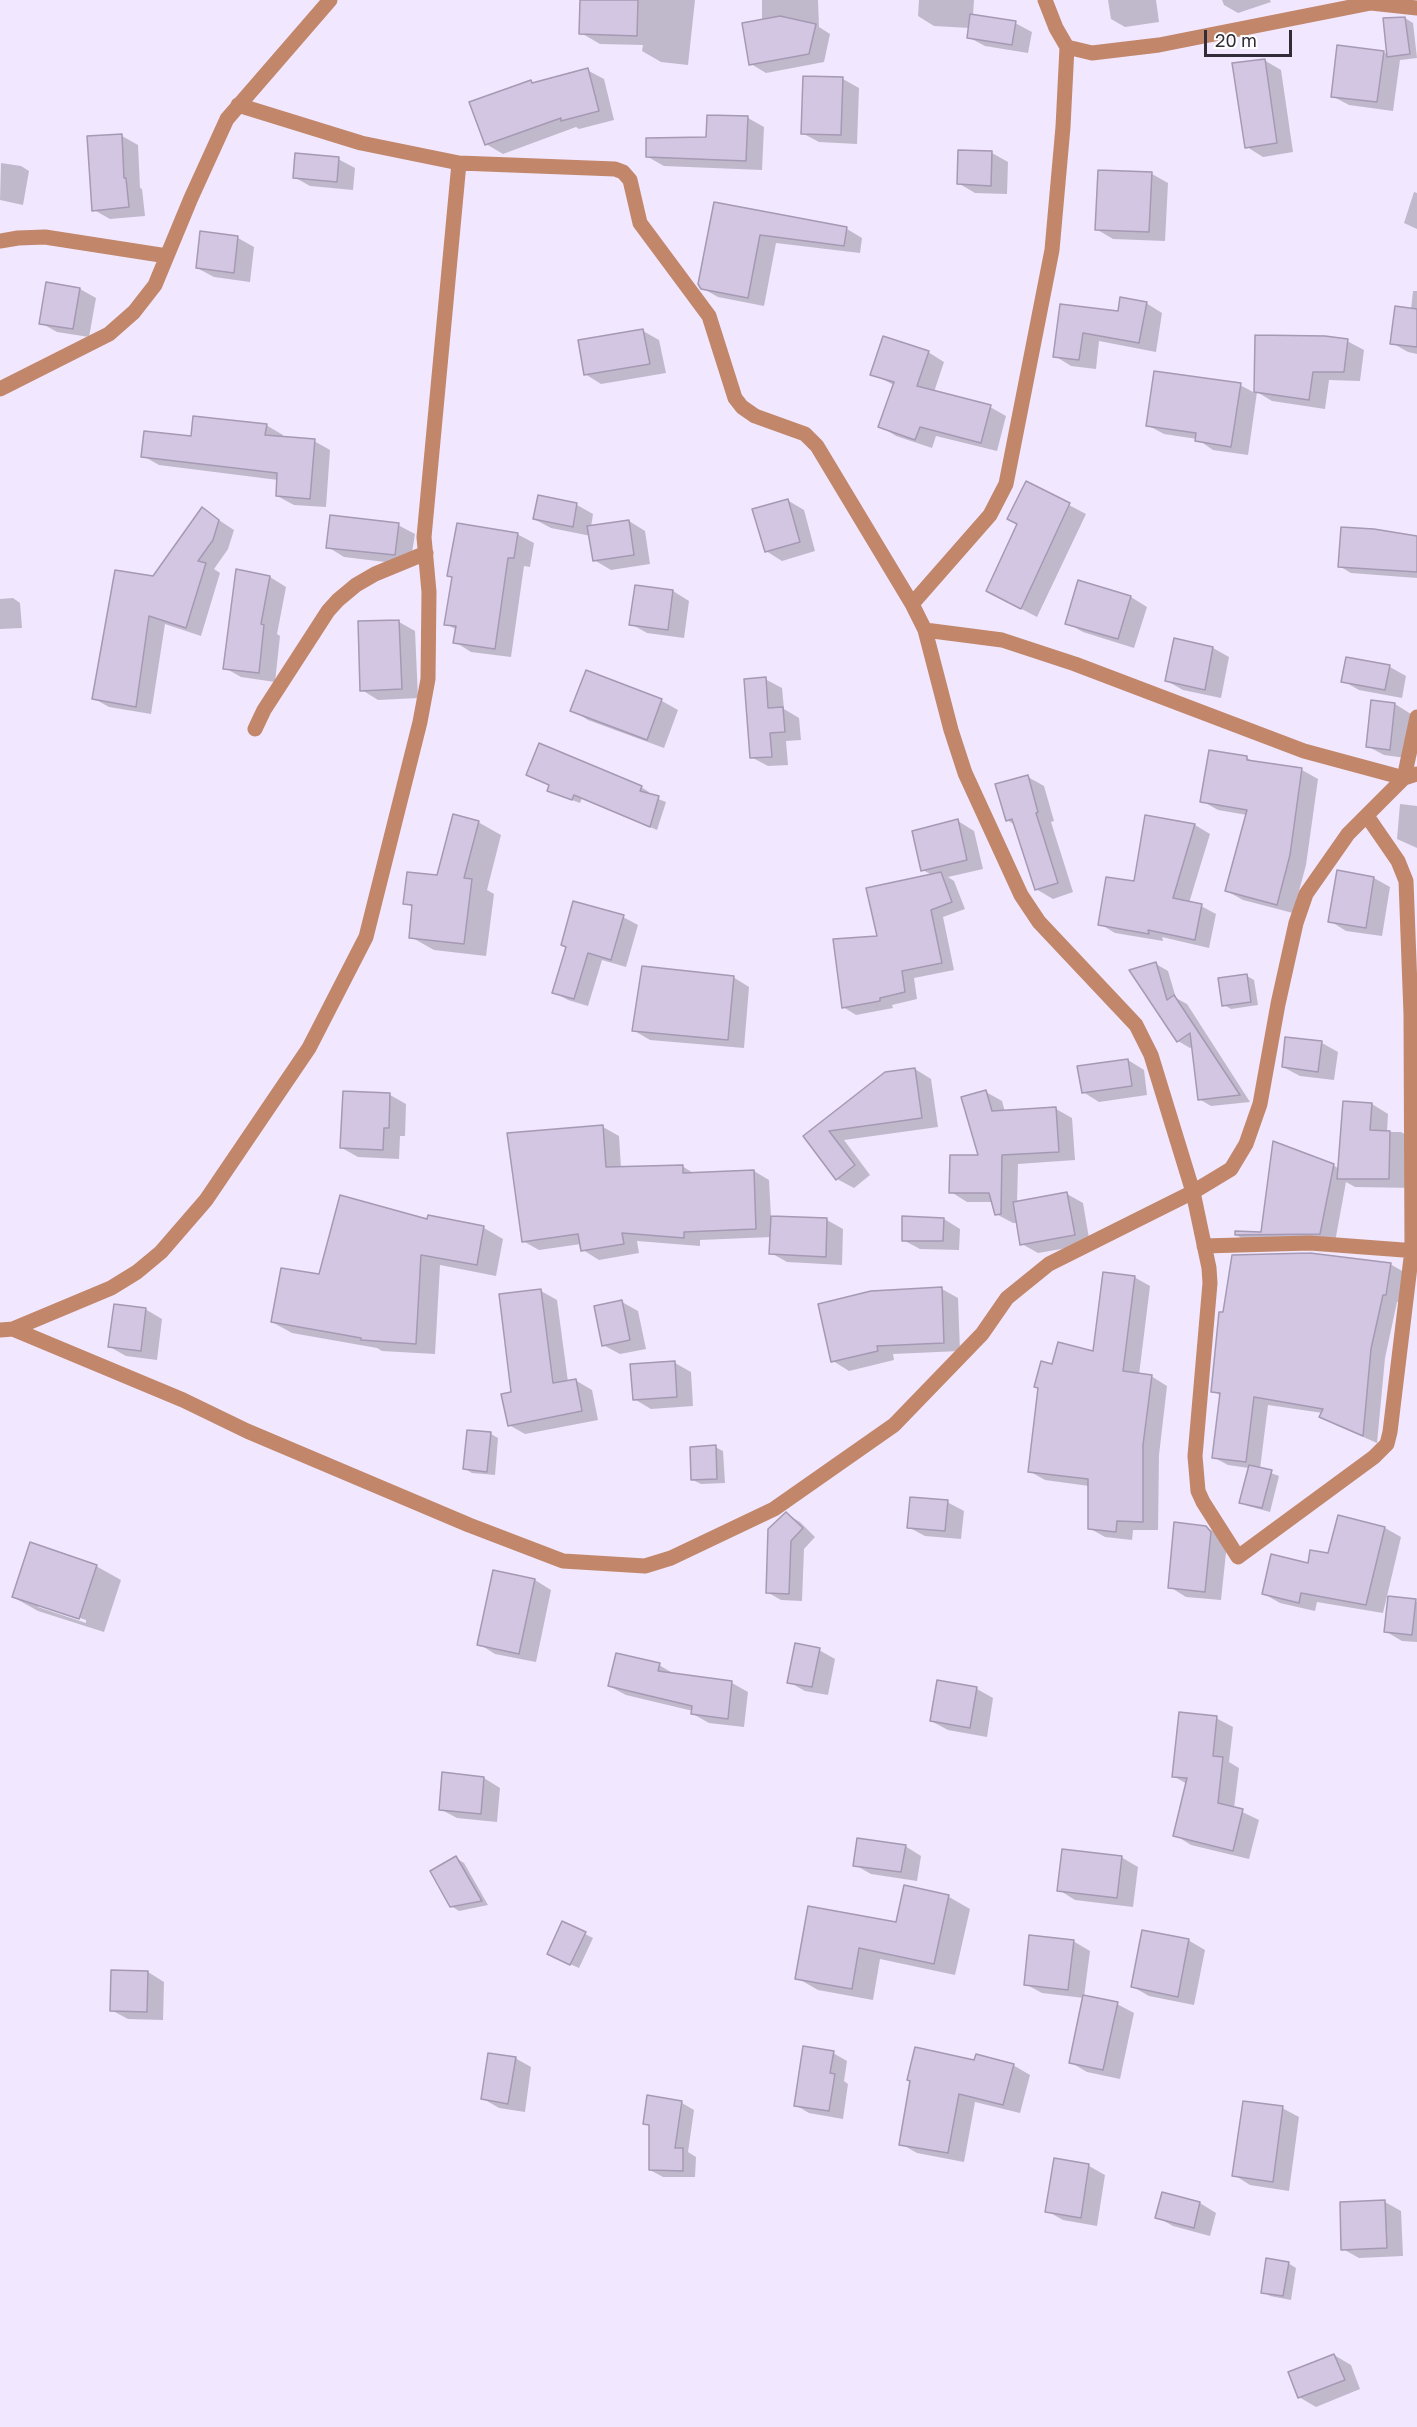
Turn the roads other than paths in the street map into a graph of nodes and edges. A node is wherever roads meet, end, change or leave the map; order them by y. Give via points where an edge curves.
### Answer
1 (330, 0) edge
2 (1045, 0) edge
3 (1401, 3) edge
4 (1417, 8) edge
5 (1067, 47) junction
6 (238, 105) junction
7 (459, 163) junction
8 (0, 241) edge
9 (167, 256) junction
10 (0, 389) edge
11 (426, 554) junction
12 (912, 604) junction
13 (925, 630) junction
14 (1417, 717) edge
15 (255, 729) dead end
16 (1411, 776) edge
17 (1367, 816) junction
18 (1193, 1192) junction
19 (1204, 1246) junction
20 (1414, 1251) edge
21 (6, 1330) edge

1 - 6 street
2 - 5 street
3 - 4 street
3 - 5 street via 1371,3 1159,45 1092,53
5 - 12 street via 1052,250 1006,484 990,515
6 - 7 street via 361,143
6 - 9 street via 227,119
7 - 11 street via 424,537
7 - 12 street via 622,172 630,180 640,223 709,316 735,398 755,416 805,435 817,446
8 - 9 street via 45,237
9 - 10 street via 155,285 134,312 109,334
11 - 15 street via 375,574 338,600
11 - 21 street via 428,679 420,722 366,937 309,1048 206,1200 161,1252 111,1288
12 - 13 street
13 - 16 street via 1002,640 1304,751
13 - 18 street via 965,773 1021,895 1039,922 1136,1025 1145,1040
14 - 16 street
16 - 17 street
17 - 18 street via 1348,834 1306,894 1278,1004 1260,1104 1246,1144 1232,1169
17 - 20 street via 1398,861 1406,881
18 - 19 street
18 - 21 street via 1049,1264 1007,1298 982,1334 894,1425 774,1509 645,1566 564,1561 247,1431 183,1400
19 - 20 street via 1310,1243
19 - 20 street via 1210,1283 1195,1456 1197,1484 1203,1502 1238,1557 1363,1466 1387,1444

